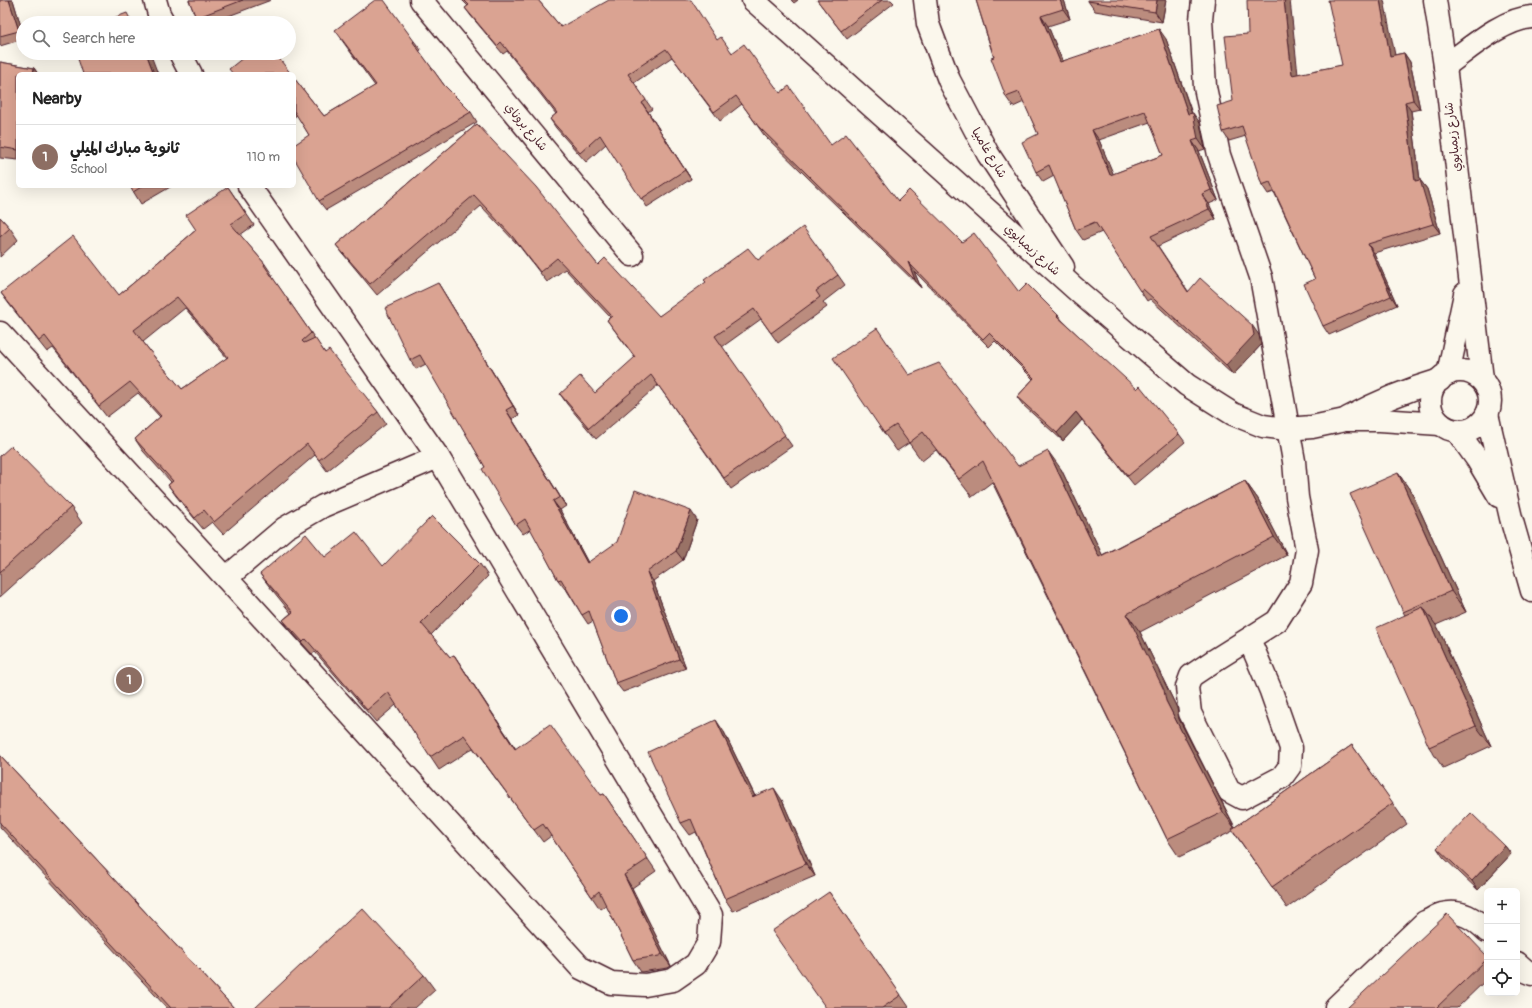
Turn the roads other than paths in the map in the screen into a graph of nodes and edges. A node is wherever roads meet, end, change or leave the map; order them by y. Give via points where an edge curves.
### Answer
1 (155, 0) edge
2 (421, 0) edge
3 (753, 0) edge
4 (924, 0) edge
5 (1203, 0) edge
6 (1435, 0) edge
7 (160, 16) edge
8 (1532, 17) edge
9 (183, 60) edge
10 (1445, 66) junction
11 (189, 72) edge
12 (250, 188) edge
13 (632, 255) dead end
14 (1469, 275) junction
15 (1080, 293) junction
16 (0, 333) edge
17 (1444, 377) junction
18 (1482, 379) junction
19 (1487, 414) junction
20 (1345, 420) junction
21 (1448, 427) junction
22 (1287, 429) junction
23 (438, 457) junction
24 (1511, 518) junction
25 (226, 578) junction
26 (1532, 591) edge
27 (1249, 639) junction
28 (1484, 928) edge
29 (1520, 966) edge
30 (1532, 974) edge
31 (1336, 1008) edge

1 - 7 street
2 - 13 street, شارع بروناي
3 - 15 street, شارع زيمبابوي
4 - 15 street, شارع غامبيا via 928,24 950,80 988,154
5 - 22 street via 1201,20 1204,87 1219,155 1261,277
6 - 10 street, شارع زيمبابوي
8 - 10 street via 1521,18 1492,32
9 - 11 street
10 - 14 street, شارع زيمبابوي
12 - 23 street
14 - 17 street, شارع زيمبابوي
14 - 18 street, شارع زيمبابوي
15 - 22 street, شارع زيمبابوي via 1187,385 1233,414 1263,426
16 - 25 street
17 - 18 street via 1462,371
17 - 20 street, شارع زيمبابوي via 1381,400
17 - 21 street via 1434,387 1430,396 1430,406 1434,415
18 - 19 street via 1490,396
19 - 21 street via 1472,429
19 - 24 street
20 - 21 street, شارع زيمبابوي via 1387,420
20 - 22 street, شارع زيمبابوي
21 - 24 street via 1477,459
22 - 27 street via 1307,550 1301,583 1277,621
23 - 25 street via 323,506 285,528
23 - 25 street via 711,915 709,942 696,964 673,980 646,985 611,983 581,968
24 - 26 street
27 - 27 street via 1191,676 1187,687 1190,713 1229,791 1242,798 1282,777 1290,766 1291,748
28 - 31 street via 1477,921 1460,913 1442,914 1425,922
29 - 30 street

